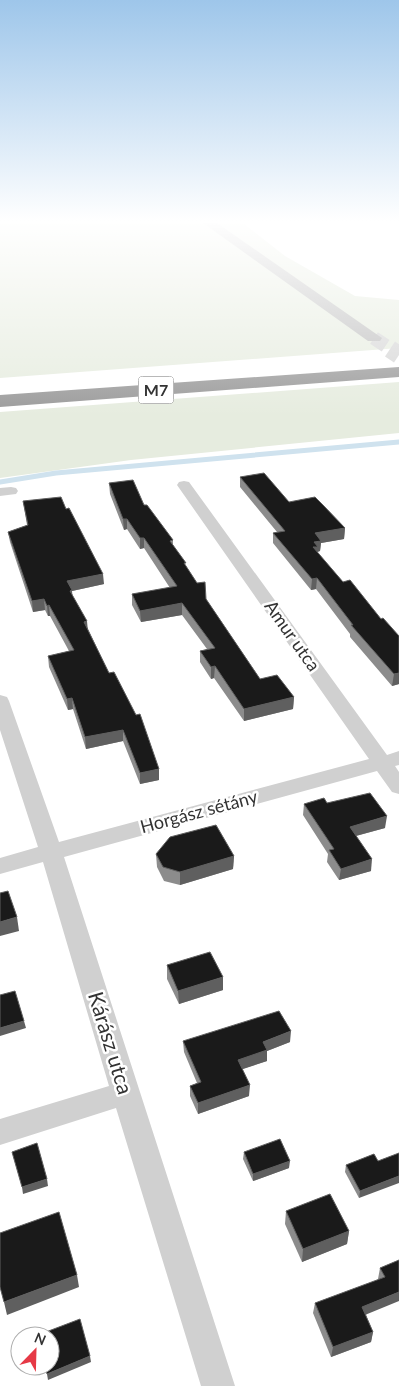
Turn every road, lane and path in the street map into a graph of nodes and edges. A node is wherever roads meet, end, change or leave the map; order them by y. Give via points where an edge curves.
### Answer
1 (302, 288) edge
2 (374, 338) tunnel mouth
3 (399, 356) tunnel mouth
4 (399, 372) tunnel mouth
5 (0, 384) edge
6 (0, 401) edge
7 (184, 485) dead end
8 (0, 701) edge
9 (390, 760) edge
10 (399, 787) edge
11 (51, 852) junction
12 (0, 866) edge
13 (125, 1093) junction
14 (0, 1132) edge
15 (218, 1386) edge

1 - 2 main road
3 - 5 highway, M7
4 - 6 highway, M7
7 - 9 street, Amur utca
8 - 11 street, Kárász utca
9 - 10 street, Amur utca
9 - 11 street, Horgász sétány
11 - 12 street, Horgász sétány
11 - 13 street, Kárász utca
13 - 14 street
13 - 15 street, Kárász utca

